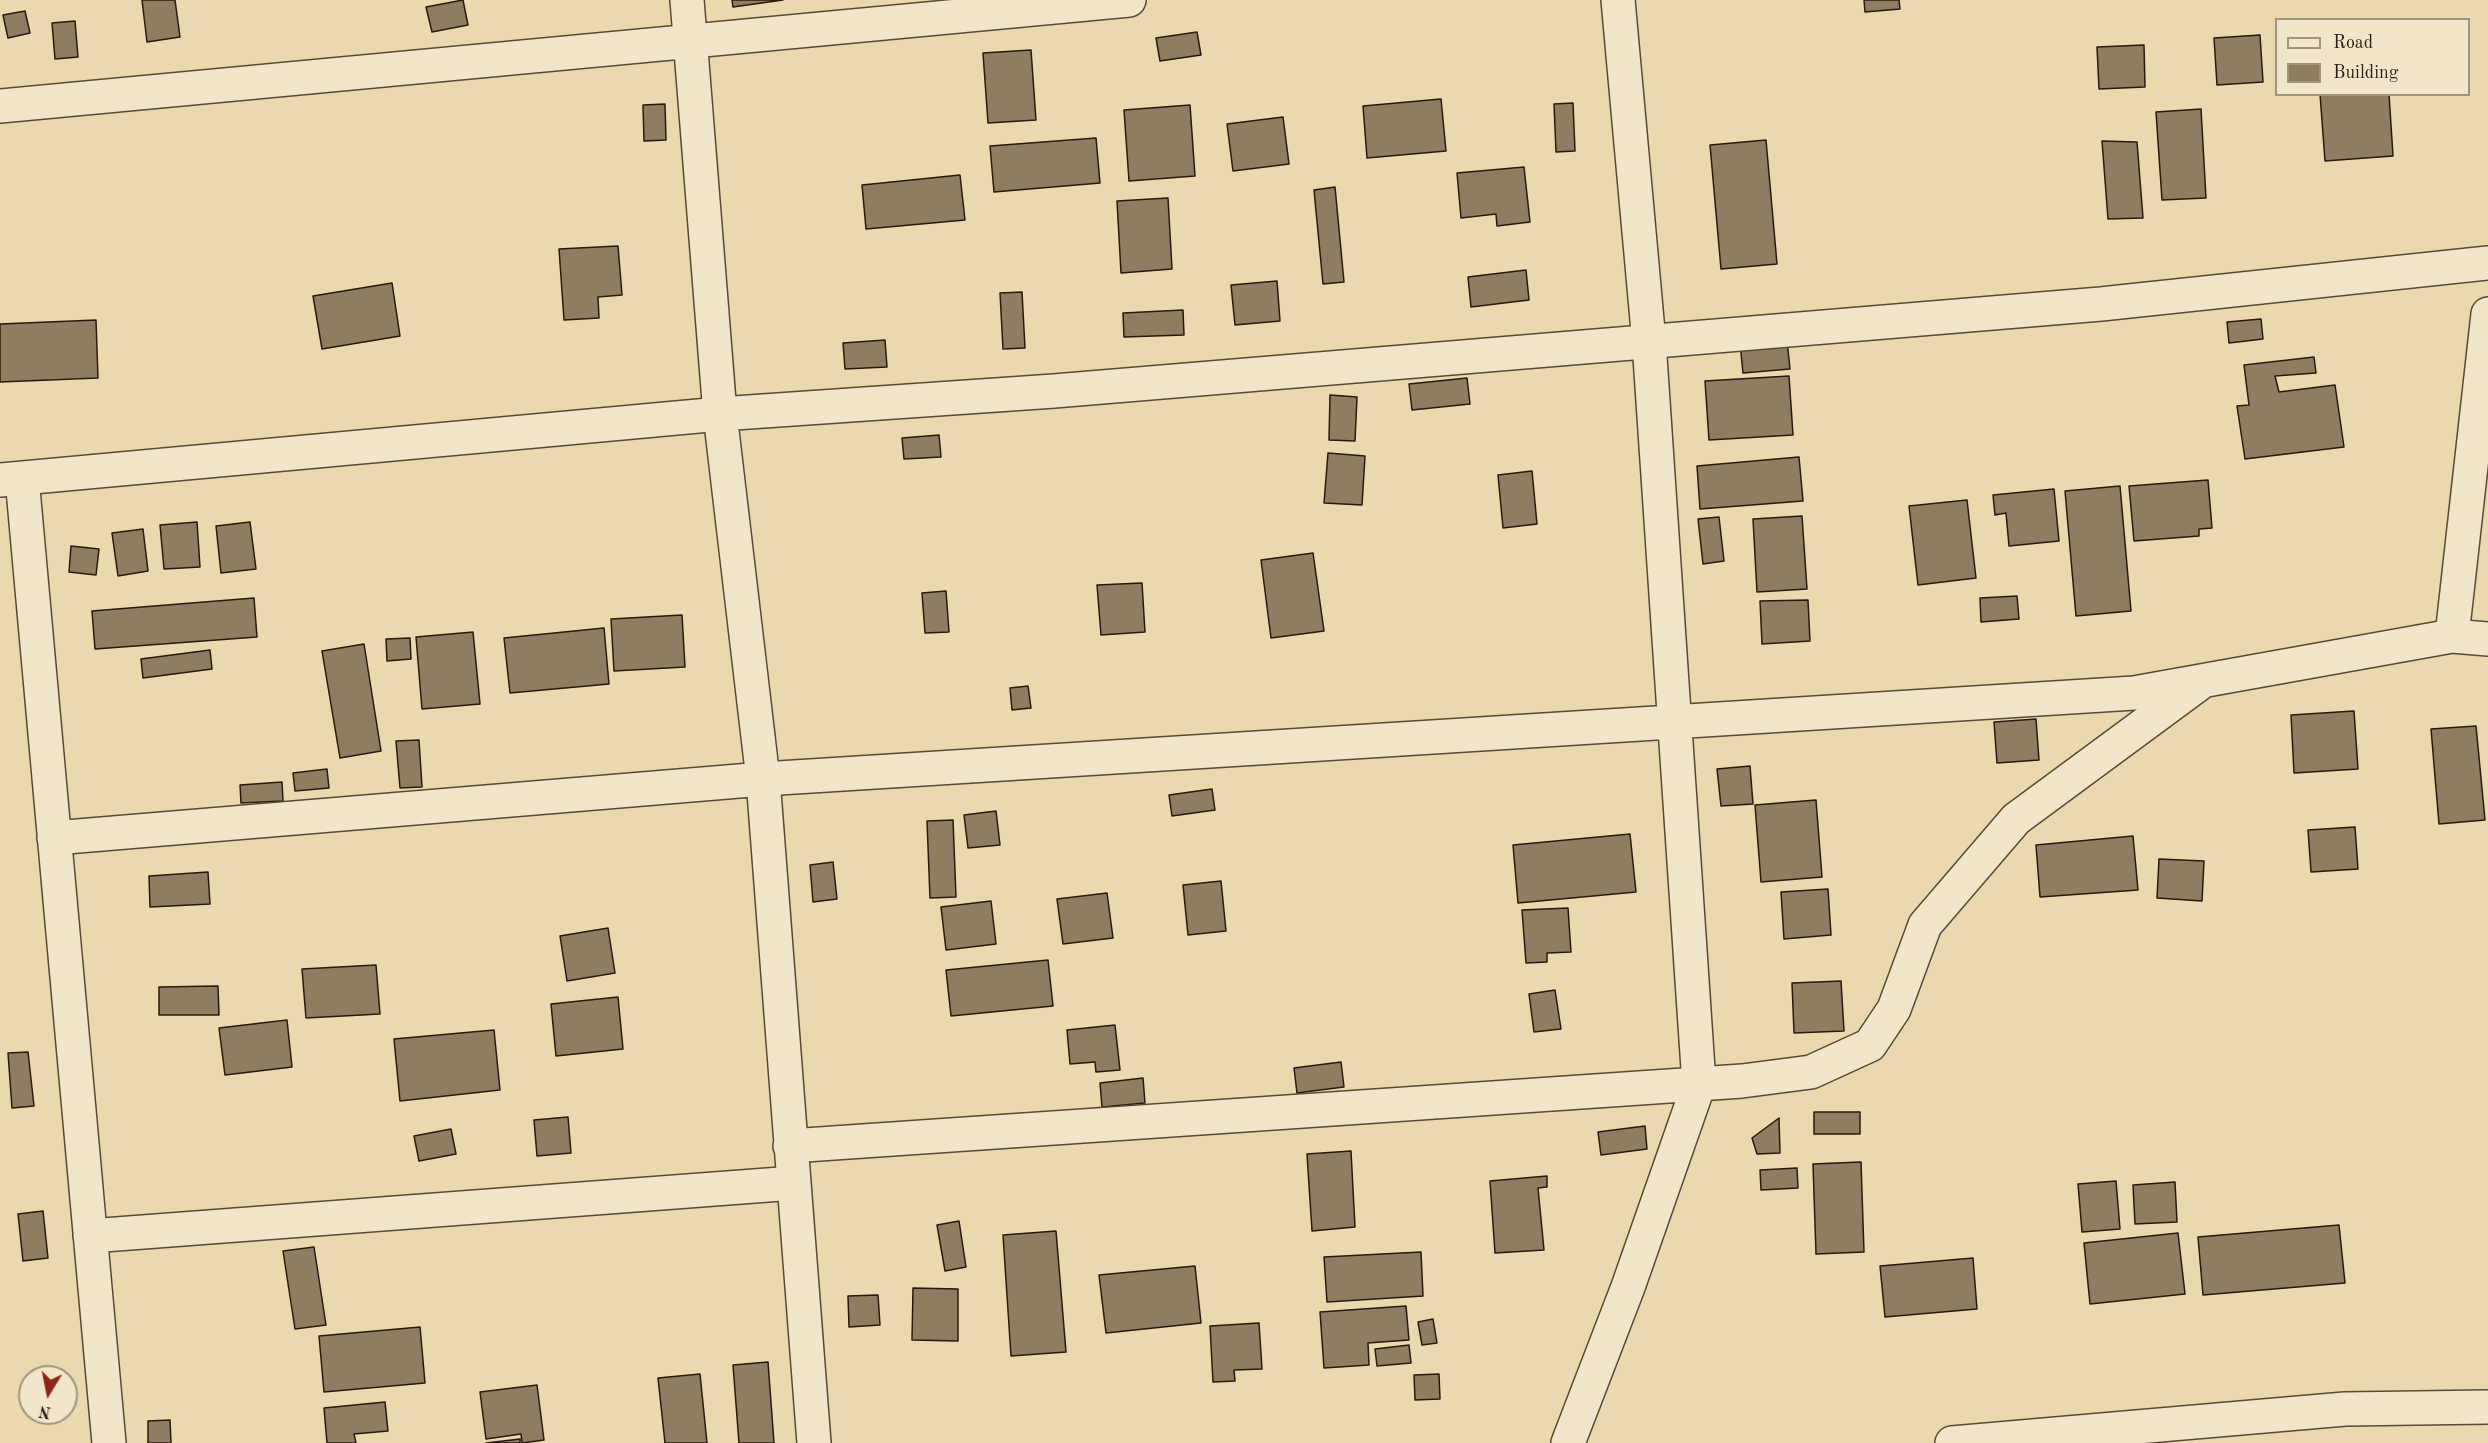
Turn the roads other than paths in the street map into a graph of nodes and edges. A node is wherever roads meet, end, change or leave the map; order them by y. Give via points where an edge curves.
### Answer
1 (687, 0) edge
2 (1129, 0) edge
3 (1618, 0) edge
4 (692, 39) junction
5 (0, 106) edge
6 (2488, 263) edge
7 (2488, 314) edge
8 (1649, 342) junction
9 (720, 414) junction
10 (11, 479) edge
11 (2452, 636) junction
12 (2488, 639) edge
13 (2204, 680) junction
14 (1676, 722) junction
15 (763, 779) junction
16 (54, 838) junction
17 (1699, 1084) junction
18 (790, 1146) junction
19 (794, 1183) junction
20 (90, 1236) junction
21 (2488, 1407) edge
22 (109, 1443) edge
23 (814, 1443) edge
24 (1568, 1443) edge
25 (1952, 1443) edge

1 - 4 street
2 - 4 street
3 - 8 street
4 - 5 street
4 - 9 street
6 - 8 street via 2101,304
7 - 11 street
8 - 9 street
8 - 14 street
9 - 10 street
9 - 15 street
10 - 16 street
11 - 12 street
11 - 13 street
13 - 14 street via 2134,693
13 - 17 street via 2016,819 1925,925 1894,1009 1870,1045 1811,1072
14 - 15 street
14 - 17 street
15 - 16 street
15 - 18 street
16 - 20 street
17 - 18 street
17 - 24 street
18 - 19 street
19 - 20 street
19 - 23 street
20 - 22 street
21 - 25 street via 2345,1409

